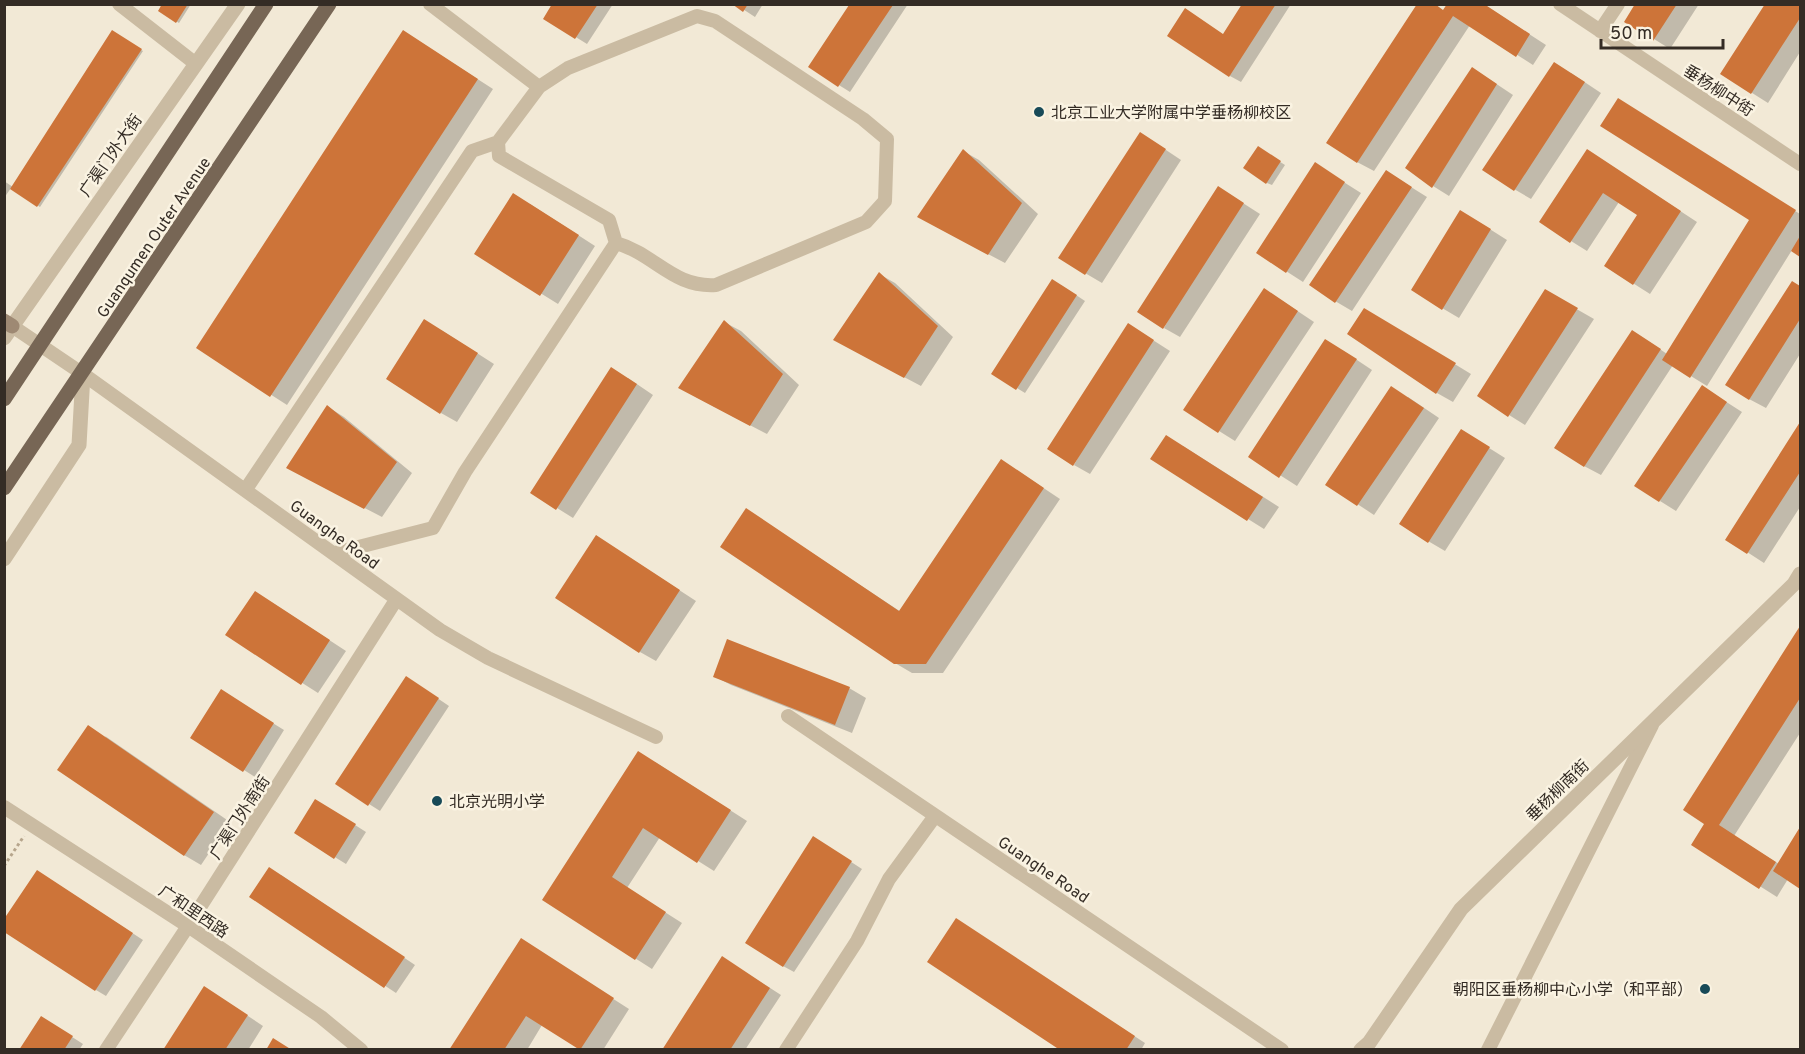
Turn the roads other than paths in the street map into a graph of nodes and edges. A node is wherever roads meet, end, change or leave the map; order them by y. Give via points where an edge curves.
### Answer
1 (119, 4) edge
2 (238, 4) edge
3 (266, 4) edge
4 (329, 4) edge
5 (430, 4) edge
6 (1560, 4) edge
7 (1618, 4) edge
8 (1600, 31) junction
9 (196, 64) junction
10 (539, 87) junction
11 (498, 142) junction
12 (1800, 164) edge
13 (616, 243) junction
14 (7, 328) edge
15 (40, 345) junction
16 (83, 374) junction
17 (4, 399) edge
18 (4, 488) edge
19 (246, 489) junction
20 (335, 553) junction
21 (4, 559) edge
22 (1798, 584) edge
23 (396, 600) junction
24 (788, 716) dead end
25 (1655, 720) junction
26 (656, 737) dead end
27 (4, 807) edge
28 (935, 816) junction
29 (188, 926) junction
30 (106, 1050) edge
31 (361, 1050) edge
32 (786, 1050) edge
33 (1282, 1050) edge
34 (1361, 1050) edge
35 (1488, 1050) edge

1 - 9 street
2 - 9 street, 广渠门外大街
3 - 15 main road, Guanqumen Outer Avenue
4 - 16 main road, Guanqumen Outer Avenue
5 - 10 street
6 - 8 street, 垂杨柳中街
7 - 8 street
8 - 12 street, 垂杨柳中街
9 - 14 street, 广渠门外大街
10 - 11 street
10 - 13 street via 568,68 697,16 715,21 863,119 886,140 885,201 866,222 716,285 684,282 630,247
11 - 13 street via 500,156 512,166 609,220
11 - 19 street via 472,151
13 - 20 street via 465,472 433,528
14 - 15 street, Guanghe Road
15 - 16 street, Guanghe Road
15 - 17 main road, Guanqumen Outer Avenue
16 - 18 main road, Guanqumen Outer Avenue
16 - 19 street, Guanghe Road
16 - 21 street via 79,445
19 - 20 street, Guanghe Road
20 - 23 street, Guanghe Road
22 - 25 street, 垂杨柳南街
23 - 26 street, Guanghe Road via 488,658
23 - 29 street, 广渠门外南街
24 - 28 street, Guanghe Road
25 - 34 street, 垂杨柳南街 via 1461,909
25 - 35 street
27 - 29 street, 广和里西路
28 - 32 street via 888,879 857,941
28 - 33 street, Guanghe Road
29 - 30 street, 广渠门外南街
29 - 31 street, 广和里西路 via 321,1017

